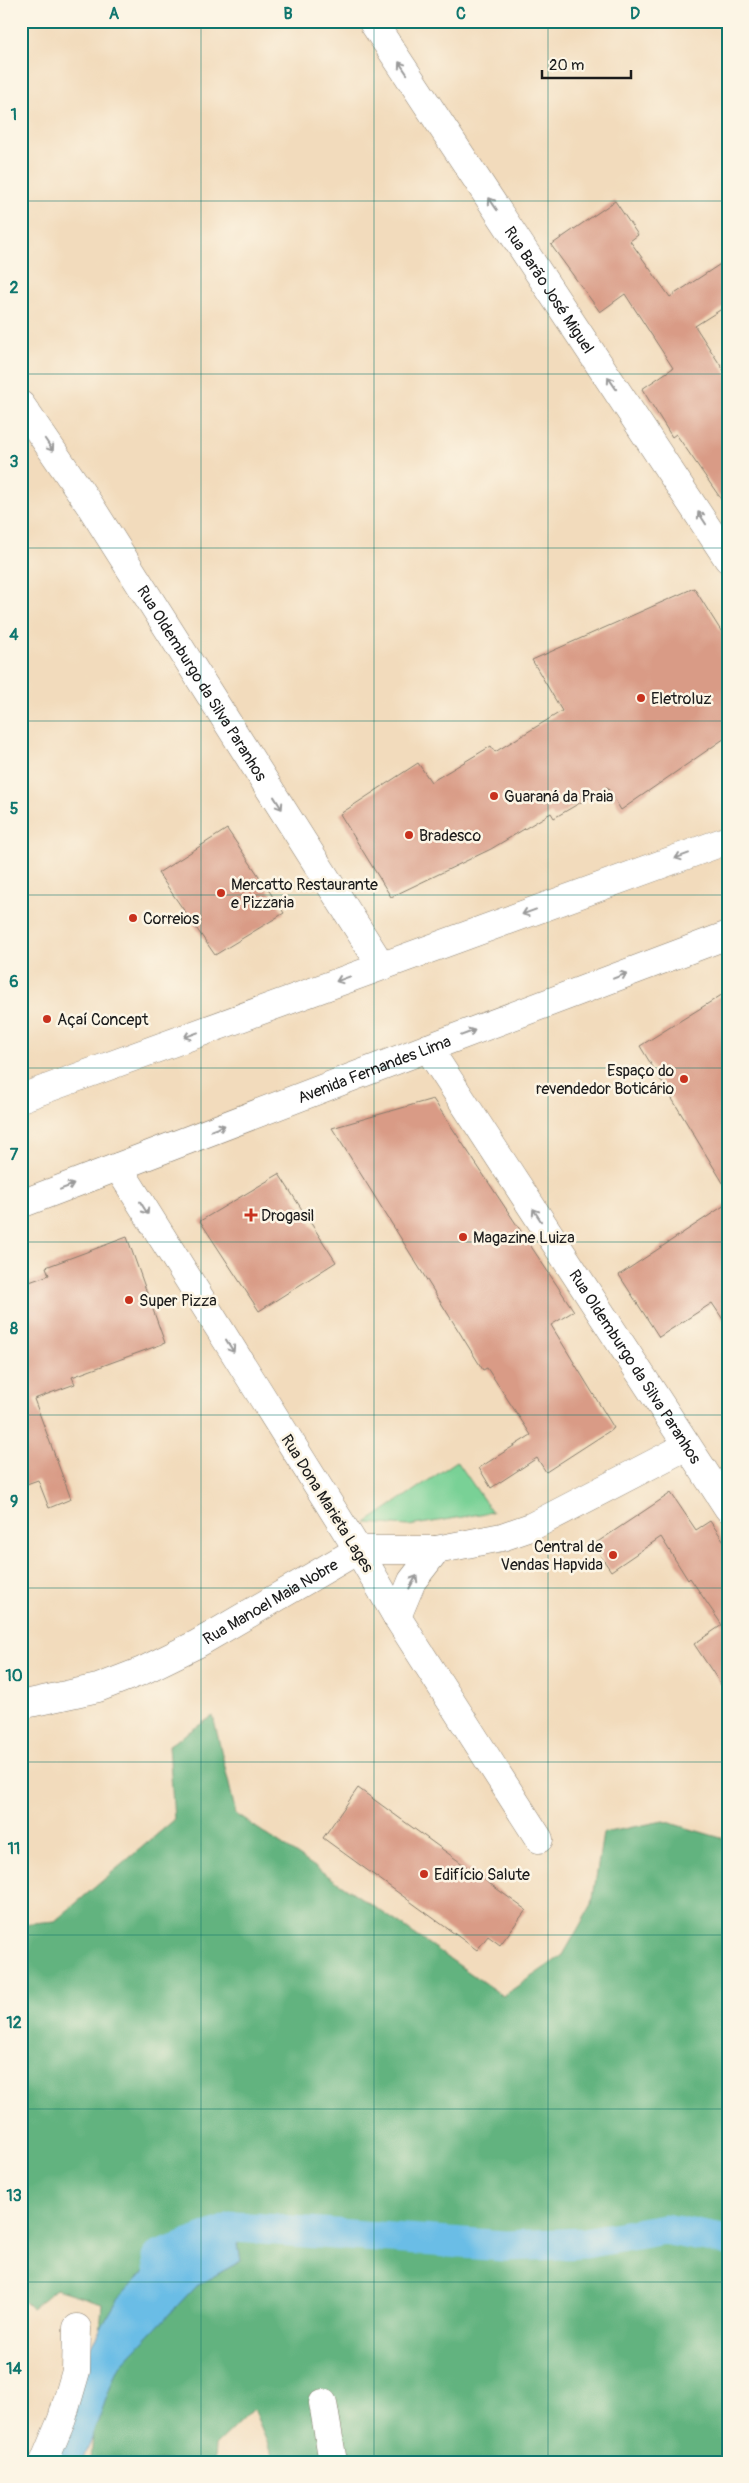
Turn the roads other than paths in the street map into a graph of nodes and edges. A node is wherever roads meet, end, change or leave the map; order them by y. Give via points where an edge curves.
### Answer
1 (372, 21) edge
2 (21, 404) edge
3 (728, 559) edge
4 (728, 840) edge
5 (728, 936) edge
6 (381, 965) junction
7 (428, 1048) junction
8 (21, 1098) edge
9 (118, 1167) junction
10 (21, 1204) edge
11 (687, 1446) junction
12 (728, 1508) edge
13 (358, 1550) junction
14 (436, 1550) junction
15 (397, 1617) junction
16 (21, 1705) edge
17 (539, 1839) dead end
18 (77, 2328) dead end
19 (323, 2403) dead end
20 (44, 2462) edge
21 (334, 2462) edge

3 -> 1 main road, Rua Barão José Miguel
2 -> 6 main road, Rua Oldemburgo da Silva Paranhos via 91,507
4 -> 6 main road
7 -> 5 main road, Avenida Fernandes Lima
6 -> 8 main road
9 -> 7 main road, Avenida Fernandes Lima
11 -> 7 main road, Rua Oldemburgo da Silva Paranhos
10 -> 9 main road, Avenida Fernandes Lima
9 -> 13 main road, Rua Dona Marieta Lages
11 - 12 main road, Rua Oldemburgo da Silva Paranhos
11 - 14 main road, Rua Manoel Maia Nobre via 531,1527 502,1537
13 - 14 main road, Rua Manoel Maia Nobre
13 - 15 main road, Rua Dona Marieta Lages
13 - 16 main road, Rua Manoel Maia Nobre via 197,1644 142,1671 98,1688
15 -> 14 main road via 412,1581
15 - 17 main road, Rua Dona Marieta Lages
18 - 20 main road via 76,2371 62,2419
19 - 21 main road

